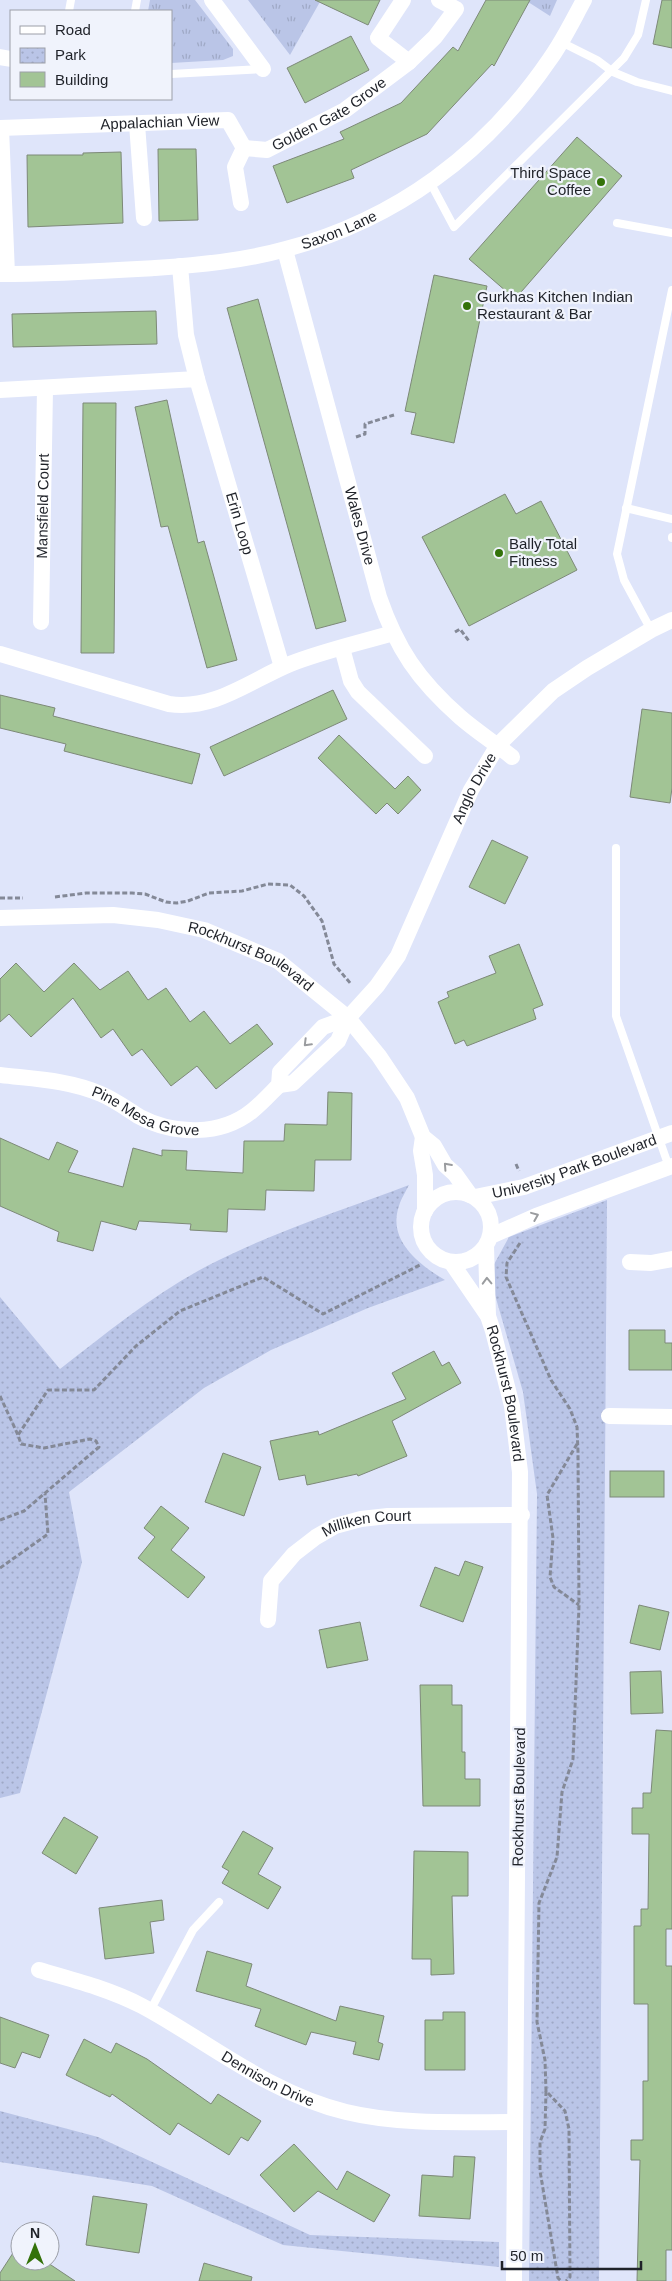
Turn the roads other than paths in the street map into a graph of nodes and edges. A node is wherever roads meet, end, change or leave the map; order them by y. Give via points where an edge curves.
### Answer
1 (212, 0) edge
2 (402, 0) edge
3 (439, 0) edge
4 (584, 0) edge
5 (646, 0) edge
6 (561, 42) junction
7 (409, 62) junction
8 (263, 69) joint
9 (613, 72) junction
10 (172, 74) edge
11 (672, 91) edge
12 (137, 124) junction
13 (1, 128) edge
14 (244, 148) junction
15 (430, 182) junction
16 (241, 203) dead end
17 (144, 218) dead end
18 (617, 223) dead end
19 (672, 233) edge
20 (285, 250) junction
21 (180, 266) junction
22 (3, 274) edge
23 (672, 290) edge
24 (197, 379) junction
25 (45, 389) junction
26 (0, 390) edge
27 (626, 508) junction
28 (672, 519) edge
29 (672, 620) edge
30 (41, 622) dead end
31 (651, 630) junction
32 (393, 633) junction
33 (342, 648) junction
34 (0, 654) edge
35 (282, 667) junction
36 (498, 745) junction
37 (425, 756) dead end
38 (512, 757) dead end
39 (616, 848) dead end
40 (0, 918) edge
41 (348, 1018) junction
42 (0, 1075) edge
43 (666, 1135) edge
44 (423, 1137) junction
45 (671, 1169) edge
46 (472, 1196) junction
47 (425, 1211) junction
48 (489, 1241) junction
49 (672, 1259) edge
50 (452, 1262) junction
51 (630, 1262) dead end
52 (488, 1316) junction
53 (609, 1416) dead end
54 (672, 1417) edge
55 (522, 1515) junction
56 (268, 1620) dead end
57 (219, 1902) dead end
58 (39, 1970) dead end
59 (150, 2011) junction
60 (515, 2122) junction
61 (514, 2281) edge

1 - 8 street
2 - 7 street via 378,38
3 - 7 street, Golden Gate Grove via 456,8 435,36
4 - 6 street, Saxon Lane
5 - 9 lane via 638,35
6 - 9 lane
6 - 15 street, Saxon Lane via 533,83 495,128
7 - 14 street, Golden Gate Grove via 345,110 267,150
8 - 10 lane
9 - 11 lane
9 - 15 lane via 454,227
12 - 13 street, Appalachian View
12 - 14 street, Appalachian View via 228,120
12 - 17 street
13 - 22 street
14 - 16 street via 235,167
15 - 20 street, Saxon Lane via 389,210 340,232
18 - 19 lane
20 - 21 street, Saxon Lane
20 - 32 street, Wales Drive via 379,596
21 - 22 street, Saxon Lane
21 - 24 street, Erin Loop via 185,328
23 - 27 lane
24 - 25 street
24 - 35 street, Erin Loop
25 - 26 street
25 - 30 street, Mansfield Court
27 - 28 lane
27 - 31 lane via 618,562
29 - 31 street, Anglo Drive
31 - 36 street, Anglo Drive via 552,691
32 - 33 street
32 - 36 street, Wales Drive via 424,681 461,718
33 - 35 street
33 - 37 street via 351,681 358,692
34 - 35 street via 177,705 193,706 210,702
36 - 38 street, Wales Drive
36 - 41 street, Anglo Drive via 471,790 398,956
39 - 43 lane via 616,1016
40 - 41 street, Rockhurst Boulevard via 113,915 204,930 278,961
41 - 42 street, Pine Mesa Grove via 323,1027 280,1072 279,1085 251,1112 232,1123 200,1130 159,1125 100,1094 77,1086
41 - 44 street, Rockhurst Boulevard via 380,1056 407,1098
43 - 45 lane
43 - 46 street, University Park Boulevard via 524,1187
46 -> 44 street, Rockhurst Boulevard via 445,1165 434,1146
44 - 47 street, Rockhurst Boulevard
48 -> 45 street, University Park Boulevard via 536,1216
46 - 47 street via 453,1192 442,1195
46 - 48 street via 483,1204 489,1214 492,1225
47 - 50 street via 422,1234 426,1246 434,1255
48 - 50 street via 479,1254 468,1260
52 -> 48 street, Rockhurst Boulevard
49 - 51 street
50 - 52 street, Rockhurst Boulevard
52 - 55 street, Rockhurst Boulevard via 512,1406 518,1444
53 - 54 street
55 - 56 street, Milliken Court via 388,1516 335,1526 294,1554 271,1581
55 - 60 street, Rockhurst Boulevard
57 - 59 lane via 193,1930
58 - 59 street, Dennison Drive via 110,1992
59 - 60 street, Dennison Drive via 284,2090 345,2112 386,2118
60 - 61 street, Rockhurst Boulevard

